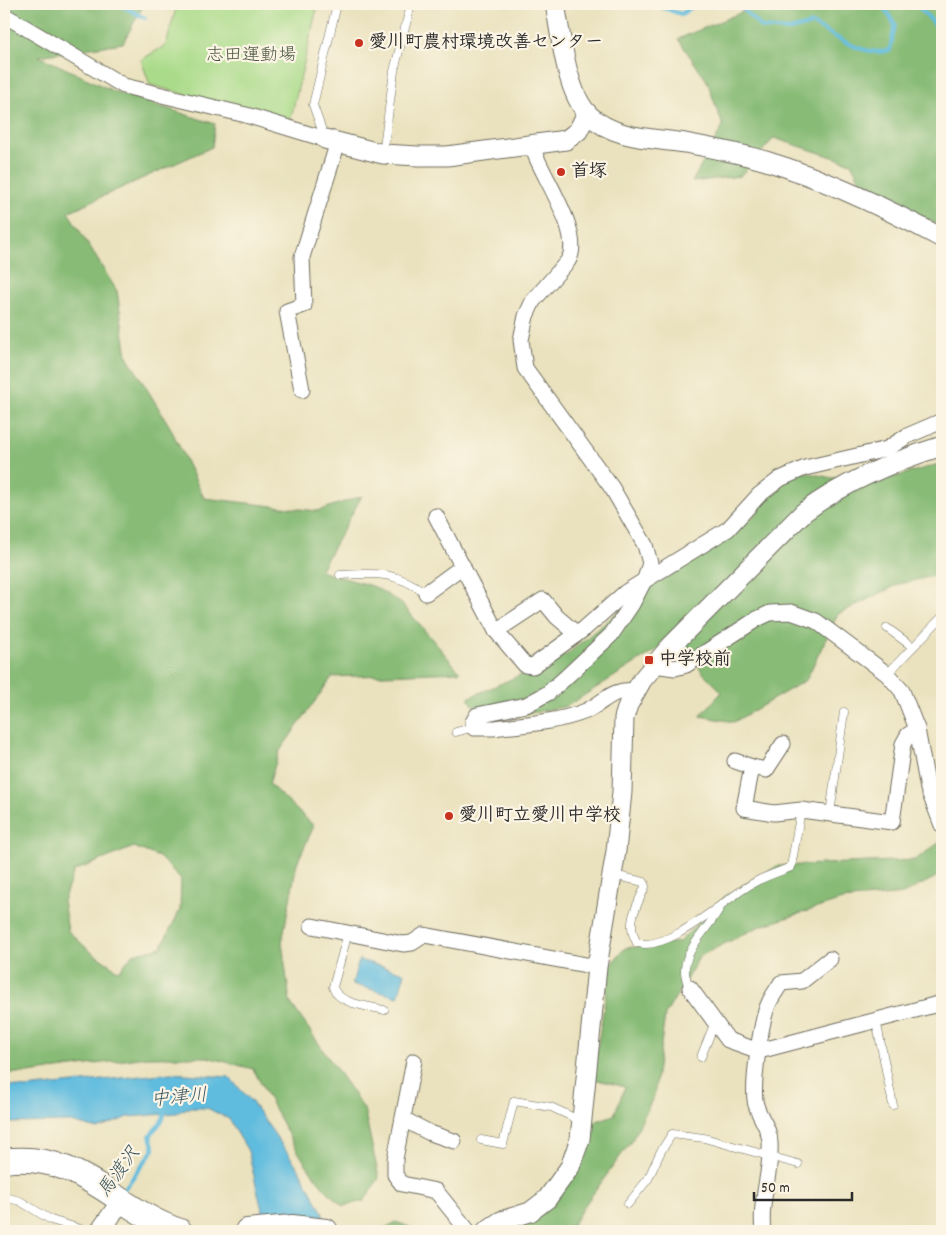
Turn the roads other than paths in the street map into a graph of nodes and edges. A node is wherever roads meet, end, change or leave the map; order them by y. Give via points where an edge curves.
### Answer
1 (337, 4) edge
2 (410, 4) edge
3 (555, 4) edge
4 (4, 15) edge
5 (587, 113) junction
6 (332, 140) junction
7 (532, 146) junction
8 (383, 154) junction
9 (942, 238) edge
10 (302, 390) dead end
11 (942, 421) edge
12 (942, 446) edge
13 (436, 516) dead end
14 (462, 566) junction
15 (340, 575) dead end
16 (645, 579) junction
17 (426, 593) joint
18 (942, 617) edge
19 (887, 628) dead end
20 (496, 631) junction
21 (577, 634) junction
22 (913, 647) junction
23 (654, 665) junction
24 (887, 674) junction
25 (634, 691) junction
26 (844, 712) dead end
27 (474, 727) junction
28 (916, 729) junction
29 (456, 732) dead end
30 (783, 744) dead end
31 (735, 761) dead end
32 (752, 766) junction
33 (801, 810) junction
34 (830, 814) junction
35 (942, 825) edge
36 (613, 874) junction
37 (721, 906) junction
38 (312, 926) dead end
39 (348, 933) junction
40 (830, 959) dead end
41 (597, 967) junction
42 (690, 988) joint
43 (942, 1003) edge
44 (384, 1010) dead end
45 (876, 1020) junction
46 (715, 1022) junction
47 (759, 1051) junction
48 (701, 1057) dead end
49 (414, 1060) dead end
50 (893, 1105) dead end
51 (403, 1119) junction
52 (582, 1121) junction
53 (481, 1140) dead end
54 (454, 1141) dead end
55 (770, 1157) junction
56 (10, 1163) edge
57 (798, 1164) dead end
58 (4, 1197) edge
59 (122, 1200) junction
60 (628, 1204) dead end
61 (87, 1231) edge
62 (100, 1231) edge
63 (180, 1231) edge
64 (247, 1231) edge
65 (326, 1231) edge
66 (468, 1231) edge
67 (486, 1231) edge
68 (763, 1231) edge

1 - 6 lane via 313,105
2 - 8 lane via 394,71
3 - 5 street via 570,77
4 - 6 street via 124,86 246,115
5 - 7 street via 578,131 566,140
5 - 9 street via 621,133 734,153 798,172
6 - 8 street
6 - 10 street via 302,257 304,305 287,312
7 - 8 street via 447,156
7 - 16 street via 564,213 572,254 530,307 522,332 522,358 531,377 612,488 645,545 650,563
11 - 16 street via 887,449 814,465 780,479 758,495 728,529
12 - 23 street via 901,460 827,495 804,512
13 - 14 street
14 - 17 street
14 - 20 street
15 - 17 lane via 382,572
16 - 21 street
16 - 27 street via 611,635 554,689 526,705 477,715
18 - 22 lane
19 - 22 lane
20 - 21 street via 544,600 556,617
20 - 21 street via 524,665 533,666
22 - 24 lane
23 - 24 street via 675,668 686,665 757,619 780,611 804,615 816,621
23 - 25 street
24 - 28 street via 902,691
25 - 27 street via 622,689 587,710 569,716 480,730
25 - 36 street via 624,718 622,792
26 - 34 lane
27 - 29 lane
28 - 34 street via 903,744 892,822
28 - 35 street via 928,789
30 - 32 street via 766,770
31 - 32 street
32 - 33 street via 744,808 774,813
33 - 34 street
33 - 37 lane via 791,867 758,880
36 - 37 lane via 644,882 630,925 637,943 645,945 672,937
36 - 41 street
37 - 42 lane via 691,948 685,962 684,978
38 - 39 street
39 - 41 street via 403,944 412,943 424,935
39 - 44 lane via 334,992 339,998
40 - 47 street via 802,981 782,983 768,1004
41 - 52 street
42 - 46 street
43 - 45 street
45 - 47 street
45 - 50 lane
46 - 47 street via 728,1040
46 - 48 lane
47 - 55 street via 753,1092 769,1132
49 - 51 street
51 - 54 street
51 - 66 street via 395,1158 396,1175 402,1184 436,1191
52 - 53 lane via 551,1107 514,1101 504,1145
52 - 67 street via 580,1139 570,1167 547,1199 530,1212 501,1221
55 - 57 lane
55 - 60 lane via 704,1138 672,1134 648,1179
55 - 68 street via 762,1201
56 - 59 main road via 37,1159 60,1165
58 - 61 lane via 20,1201 67,1227
59 - 62 street
59 - 63 main road via 147,1218
64 - 65 main road via 292,1227

